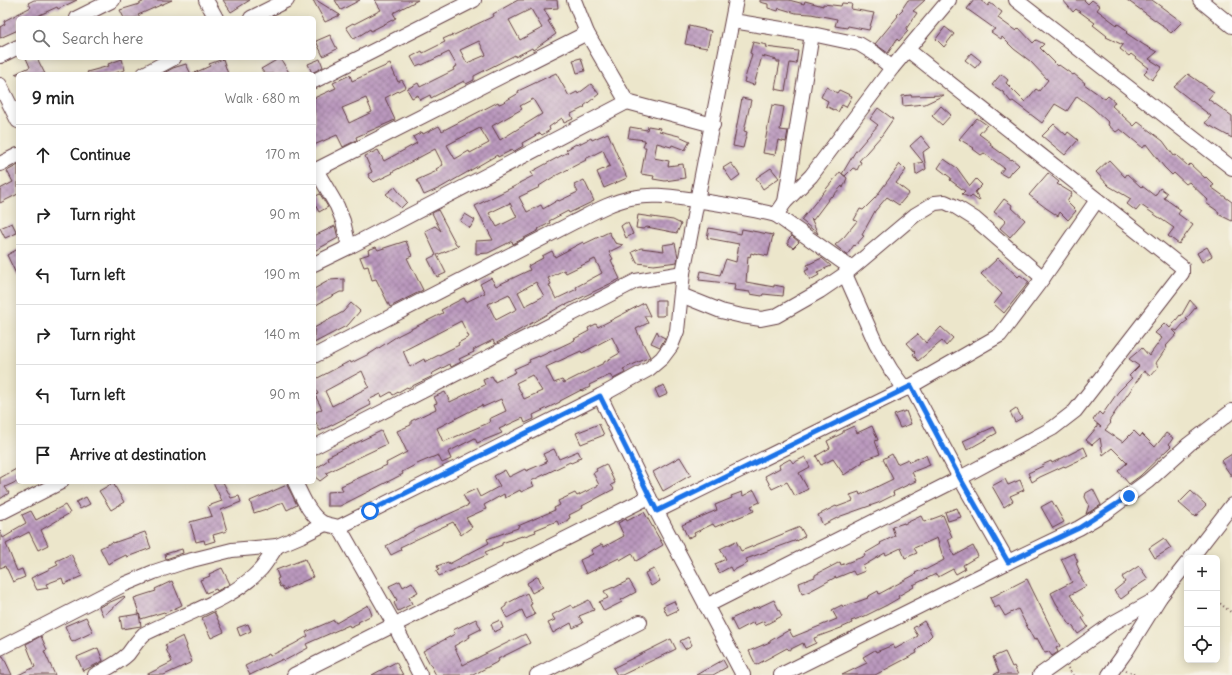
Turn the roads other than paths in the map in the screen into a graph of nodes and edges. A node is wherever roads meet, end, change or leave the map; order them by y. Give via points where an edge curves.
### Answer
1 (113, 0) edge
2 (206, 0) edge
3 (287, 0) edge
4 (474, 0) edge
5 (574, 0) edge
6 (736, 0) edge
7 (949, 0) edge
8 (1016, 0) edge
9 (1200, 0) edge
10 (81, 16) edge
11 (215, 16) edge
12 (255, 16) edge
13 (733, 21) junction
14 (1232, 26) edge
15 (587, 33) junction
16 (812, 34) junction
17 (16, 48) edge
18 (908, 50) junction
19 (0, 56) edge
20 (170, 60) edge
21 (892, 68) junction
22 (148, 72) edge
23 (316, 80) edge
24 (0, 85) edge
25 (626, 102) junction
26 (16, 117) edge
27 (713, 125) junction
28 (16, 156) edge
29 (0, 164) edge
30 (1232, 168) edge
31 (316, 169) edge
32 (316, 172) edge
33 (697, 200) junction
34 (1097, 200) junction
35 (785, 202) junction
36 (776, 215) junction
37 (349, 247) junction
38 (316, 263) edge
39 (848, 271) junction
40 (683, 273) junction
41 (1043, 278) junction
42 (681, 295) junction
43 (316, 355) edge
44 (908, 388) junction
45 (600, 396) junction
46 (1232, 411) edge
47 (316, 446) edge
48 (960, 478) junction
49 (57, 484) edge
50 (296, 484) edge
51 (650, 497) junction
52 (1232, 504) edge
53 (657, 511) junction
54 (0, 513) edge
55 (332, 526) junction
56 (277, 546) junction
57 (1193, 555) edge
58 (1008, 562) junction
59 (1184, 567) edge
60 (1160, 597) junction
61 (706, 606) junction
62 (640, 622) dead end
63 (394, 624) junction
64 (0, 648) edge
65 (95, 675) edge
66 (294, 675) edge
67 (420, 675) edge
68 (537, 675) edge
69 (743, 675) edge
70 (781, 675) edge
71 (1040, 675) edge
72 (1109, 675) edge

1 - 10 street
2 - 11 street
3 - 12 street
4 - 23 street
5 - 15 street
6 - 13 street
7 - 18 street
8 - 30 street
9 - 14 street
13 - 16 street
13 - 27 street
15 - 25 street
15 - 31 street
16 - 21 street via 859,44
16 - 35 street
17 - 19 street
18 - 21 street
18 - 34 street
20 - 22 street
21 - 35 street via 811,176
24 - 26 street
25 - 27 street
25 - 37 street
27 - 33 street
28 - 29 street
32 - 37 street via 337,206
33 - 36 street
33 - 40 street
33 - 43 street via 650,195 612,204
34 - 41 street
34 - 48 street via 1182,267 1182,273 1075,411 1053,428
35 - 36 street
36 - 39 street
37 - 38 street
39 - 41 street via 927,207 935,202 945,202 975,219
39 - 42 street via 803,301 768,318 753,318 720,311
39 - 44 street via 876,344 891,370
40 - 42 street
40 - 47 street via 636,281
41 - 44 street via 1000,335
42 - 45 street via 677,331 671,346 662,358 649,369
44 - 48 street
44 - 53 street
45 - 51 street
45 - 55 street
46 - 58 street via 1148,481 1106,512
48 - 58 street
48 - 61 street
49 - 54 street
50 - 55 street via 311,512 317,519
51 - 53 street
51 - 63 street
52 - 57 street
53 - 61 street
55 - 56 street
55 - 63 street
56 - 64 street via 232,550 154,572
56 - 65 street via 261,569 244,583 218,600 144,634 127,654 111,667
58 - 70 street
59 - 60 street
60 - 71 street via 1113,623
60 - 72 street
61 - 69 street
62 - 68 street
63 - 66 street
63 - 67 street

